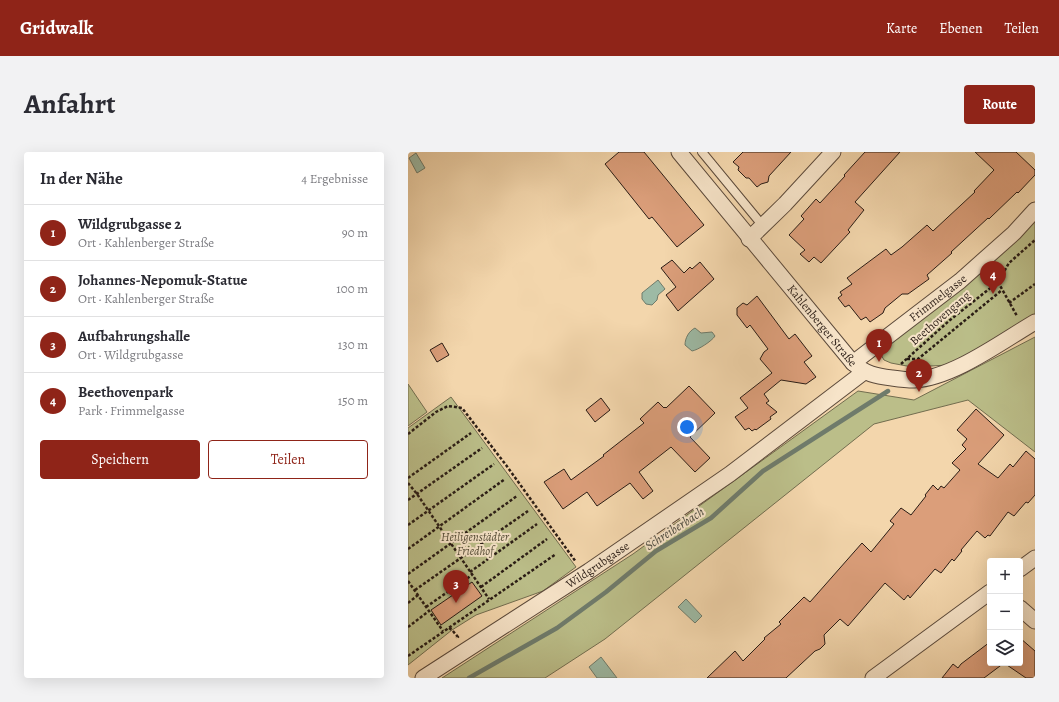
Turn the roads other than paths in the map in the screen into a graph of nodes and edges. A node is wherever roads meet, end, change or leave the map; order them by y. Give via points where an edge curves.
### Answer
1 (679, 152) edge
2 (702, 152) edge
3 (833, 152) edge
4 (1035, 210) edge
5 (763, 226) junction
6 (749, 239) junction
7 (1029, 325) edge
8 (858, 368) junction
9 (1035, 558) edge
10 (1023, 567) edge
11 (987, 594) edge
12 (1023, 611) edge
13 (1035, 621) edge
14 (422, 678) edge
15 (873, 678) edge

1 - 6 street, Kahlenberger Straße
2 - 5 lane
3 - 5 street
4 - 8 street, Frimmelgasse via 1014,233
5 - 6 street
6 - 8 street, Kahlenberger Straße
7 - 8 street, Kahlenberger Straße via 962,366 925,379 884,377
8 - 14 street, Wildgrubgasse via 730,474 584,574
9 - 10 street
11 - 15 street
12 - 13 street

